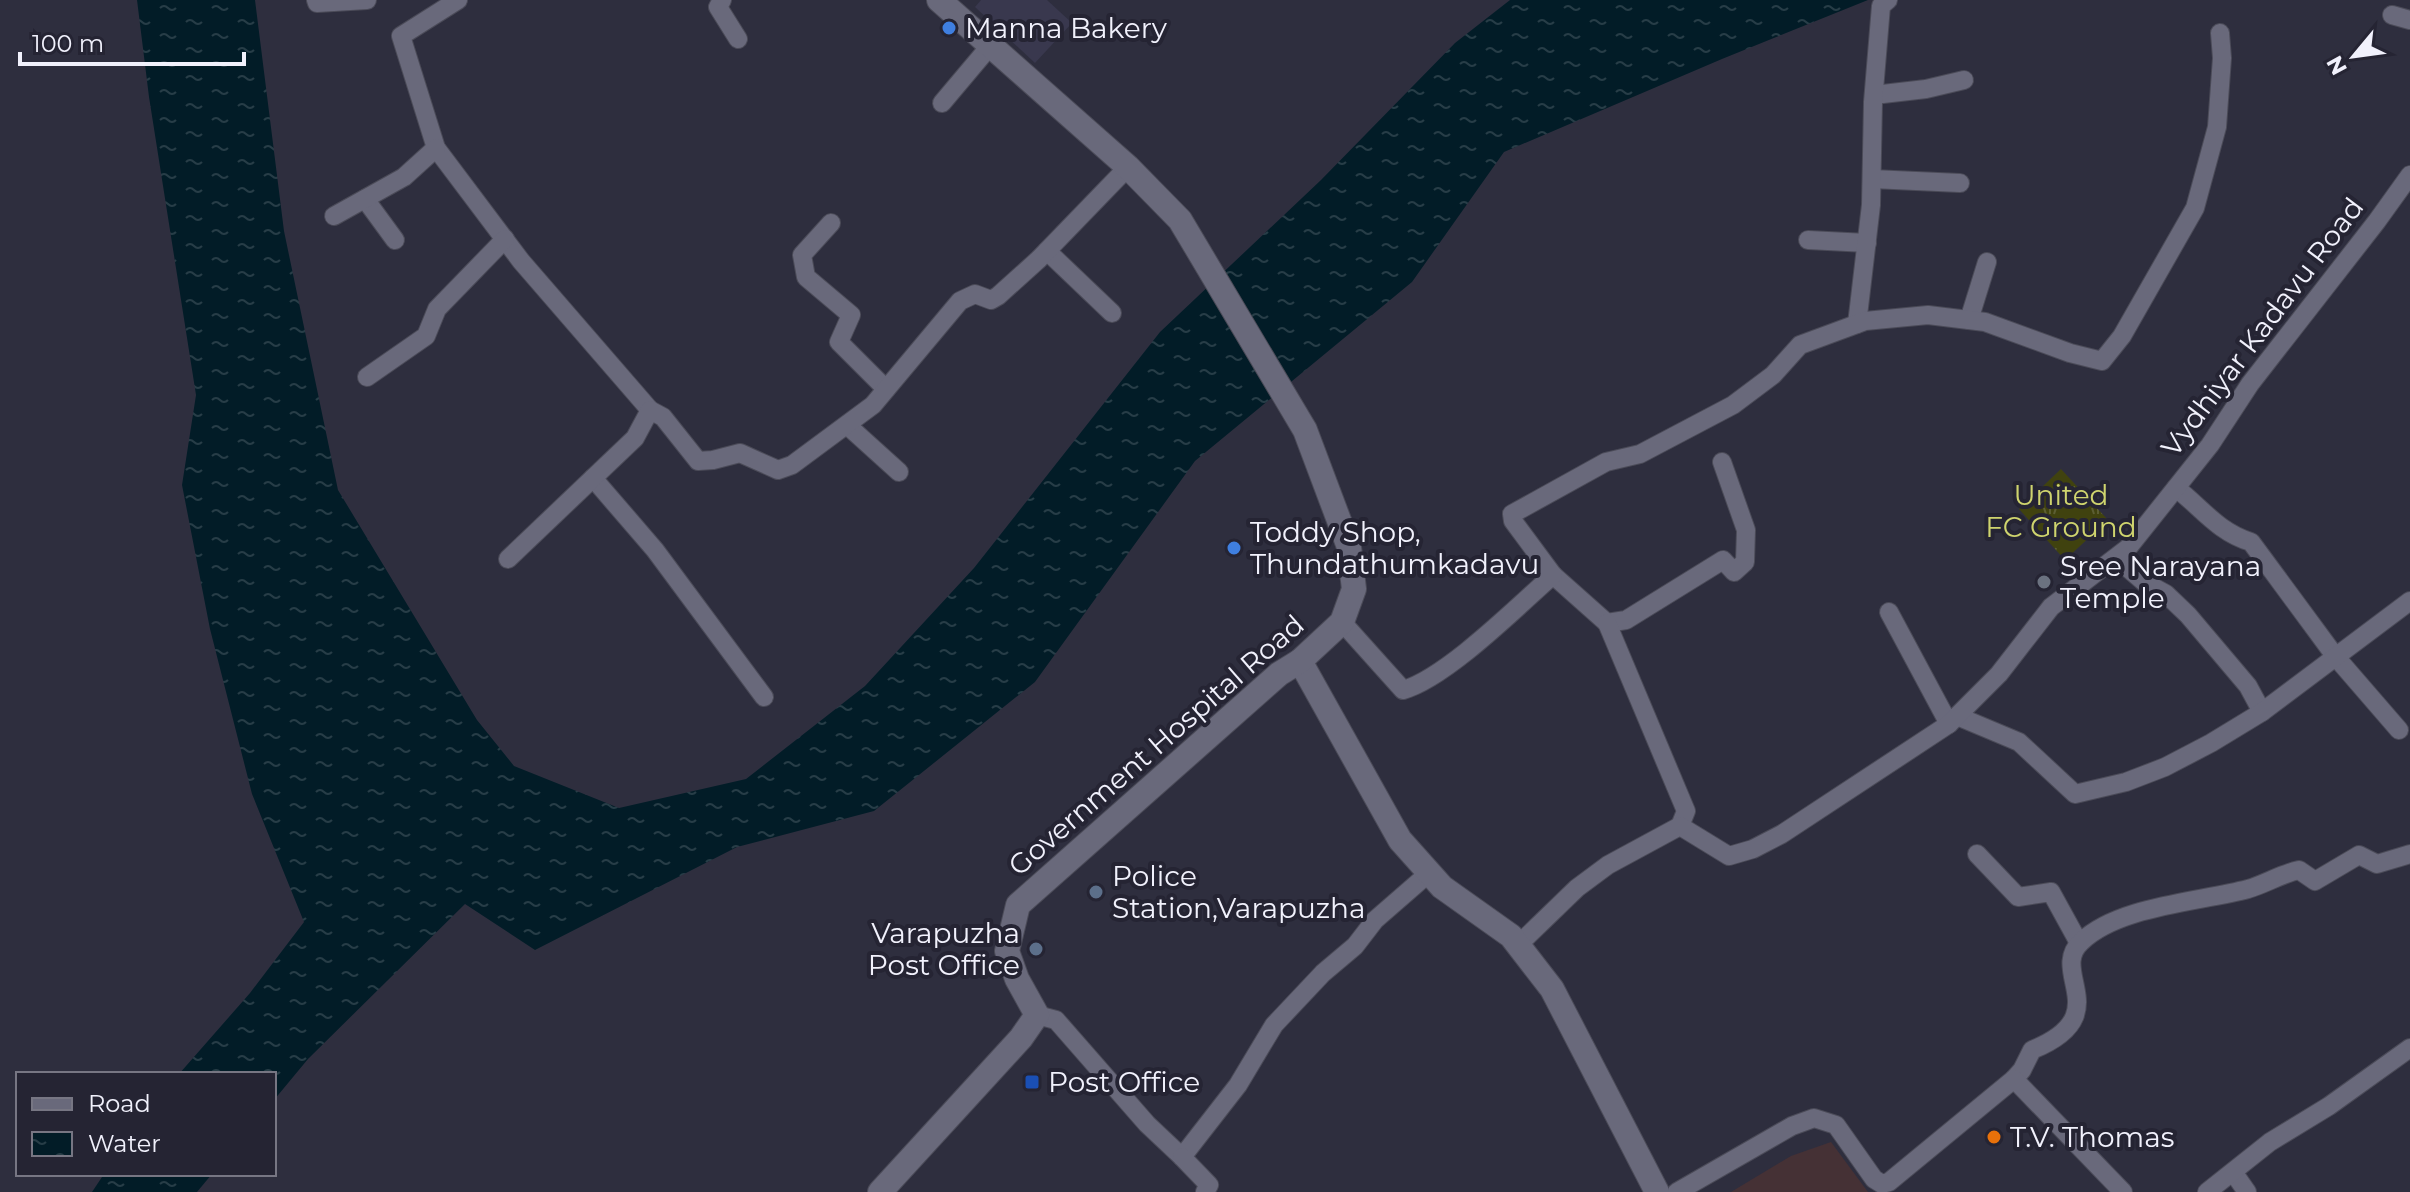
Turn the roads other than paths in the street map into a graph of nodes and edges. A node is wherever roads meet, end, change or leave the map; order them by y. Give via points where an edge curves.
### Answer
1 (316, 0) edge
2 (367, 0) edge
3 (458, 0) edge
4 (722, 0) edge
5 (939, 0) edge
6 (1888, 0) edge
7 (2220, 33) dead end
8 (738, 39) dead end
9 (990, 46) junction
10 (1964, 80) dead end
11 (1874, 95) junction
12 (942, 103) dead end
13 (436, 148) junction
14 (1128, 167) junction
15 (2410, 175) edge
16 (1872, 179) junction
17 (1960, 183) dead end
18 (365, 199) junction
19 (334, 216) dead end
20 (831, 223) dead end
21 (505, 239) junction
22 (395, 240) dead end
23 (1808, 240) dead end
24 (1867, 243) junction
25 (1047, 251) junction
26 (1987, 262) dead end
27 (1112, 313) dead end
28 (1969, 320) junction
29 (1857, 324) junction
30 (367, 377) dead end
31 (886, 389) junction
32 (650, 410) junction
33 (847, 425) junction
34 (1722, 462) dead end
35 (899, 472) dead end
36 (593, 478) junction
37 (2176, 488) junction
38 (2116, 558) junction
39 (508, 559) dead end
40 (1553, 575) junction
41 (2410, 601) edge
42 (1889, 612) dead end
43 (1342, 622) junction
44 (1607, 623) junction
45 (2335, 656) junction
46 (1300, 661) junction
47 (764, 697) dead end
48 (2262, 712) junction
49 (1953, 720) junction
50 (2399, 730) dead end
51 (1680, 826) junction
52 (1977, 854) dead end
53 (2410, 854) edge
54 (1429, 873) junction
55 (2079, 943) junction
56 (1517, 946) junction
57 (1037, 1015) junction
58 (2410, 1048) edge
59 (2014, 1079) junction
60 (1182, 1157) junction
61 (2233, 1172) junction
62 (880, 1192) edge
63 (1205, 1192) edge
64 (1657, 1192) edge
65 (1677, 1192) edge
66 (2123, 1192) edge
67 (2207, 1192) edge
68 (2247, 1192) edge

1 - 2 street
3 - 13 street via 401,36
4 - 8 street via 718,7
5 - 9 main road, Government Hospital Road
6 - 11 street via 1881,6
7 - 28 street via 2217,127 2195,208 2122,336 2102,361
9 - 12 street
9 - 14 main road, Government Hospital Road
10 - 11 street
11 - 16 street
13 - 18 street via 404,177
13 - 21 street
14 - 25 street
14 - 43 main road, Government Hospital Road via 1180,220 1305,430 1349,547 1354,589
15 - 37 street, Vydhiyar Kadavu Road
16 - 17 street
16 - 24 street
18 - 19 street
18 - 22 street
20 - 31 street via 802,255 806,277 851,315 839,342
21 - 30 street via 437,309 426,336
21 - 32 street
23 - 24 street
24 - 29 street
25 - 27 street
25 - 31 street via 998,296 991,300 975,294 960,301
26 - 28 street
28 - 29 street via 1928,315
29 - 40 street via 1800,345 1773,375 1733,405 1640,454 1606,462 1512,514
31 - 33 street
32 - 33 street via 663,417 698,461 740,453 778,470
32 - 36 street via 635,438
33 - 35 street
34 - 44 street via 1746,530 1745,562 1734,572 1723,560 1626,620
36 - 39 street
36 - 47 street via 655,550
37 - 38 street, Vydhiyar Kadavu Road
37 - 45 street via 2212,522 2251,542
38 - 48 street via 2188,615 2248,686
38 - 49 street, Vydhiyar Kadavu Road via 2051,607 1999,674
40 - 43 street via 1480,640 1418,686 1403,690
40 - 44 street
41 - 45 street
42 - 49 street
43 - 46 main road, Government Hospital Road
44 - 51 street via 1686,811
45 - 48 street
45 - 50 street
46 - 54 main road via 1400,840
46 - 57 main road, Government Hospital Road via 1018,905 1007,951
48 - 49 street via 2165,767 2075,794 2019,742
49 - 51 street, Vydhiyar Kadavu Road via 1753,849 1729,856
51 - 56 street via 1608,865
52 - 55 street via 2018,897 2051,892
53 - 55 street via 2377,864 2359,855 2315,881 2299,870 2253,888 2134,914
54 - 56 main road
54 - 60 street via 1375,920 1274,1025 1238,1085
55 - 59 street via 2071,975 2079,1008 2071,1024 2032,1050
56 - 64 main road via 1552,989
57 - 60 street via 1056,1020
57 - 62 main road
58 - 61 street
59 - 65 street via 1889,1182 1874,1179 1836,1125 1814,1118
59 - 66 street
60 - 63 street via 1209,1185
61 - 67 street
61 - 68 street

